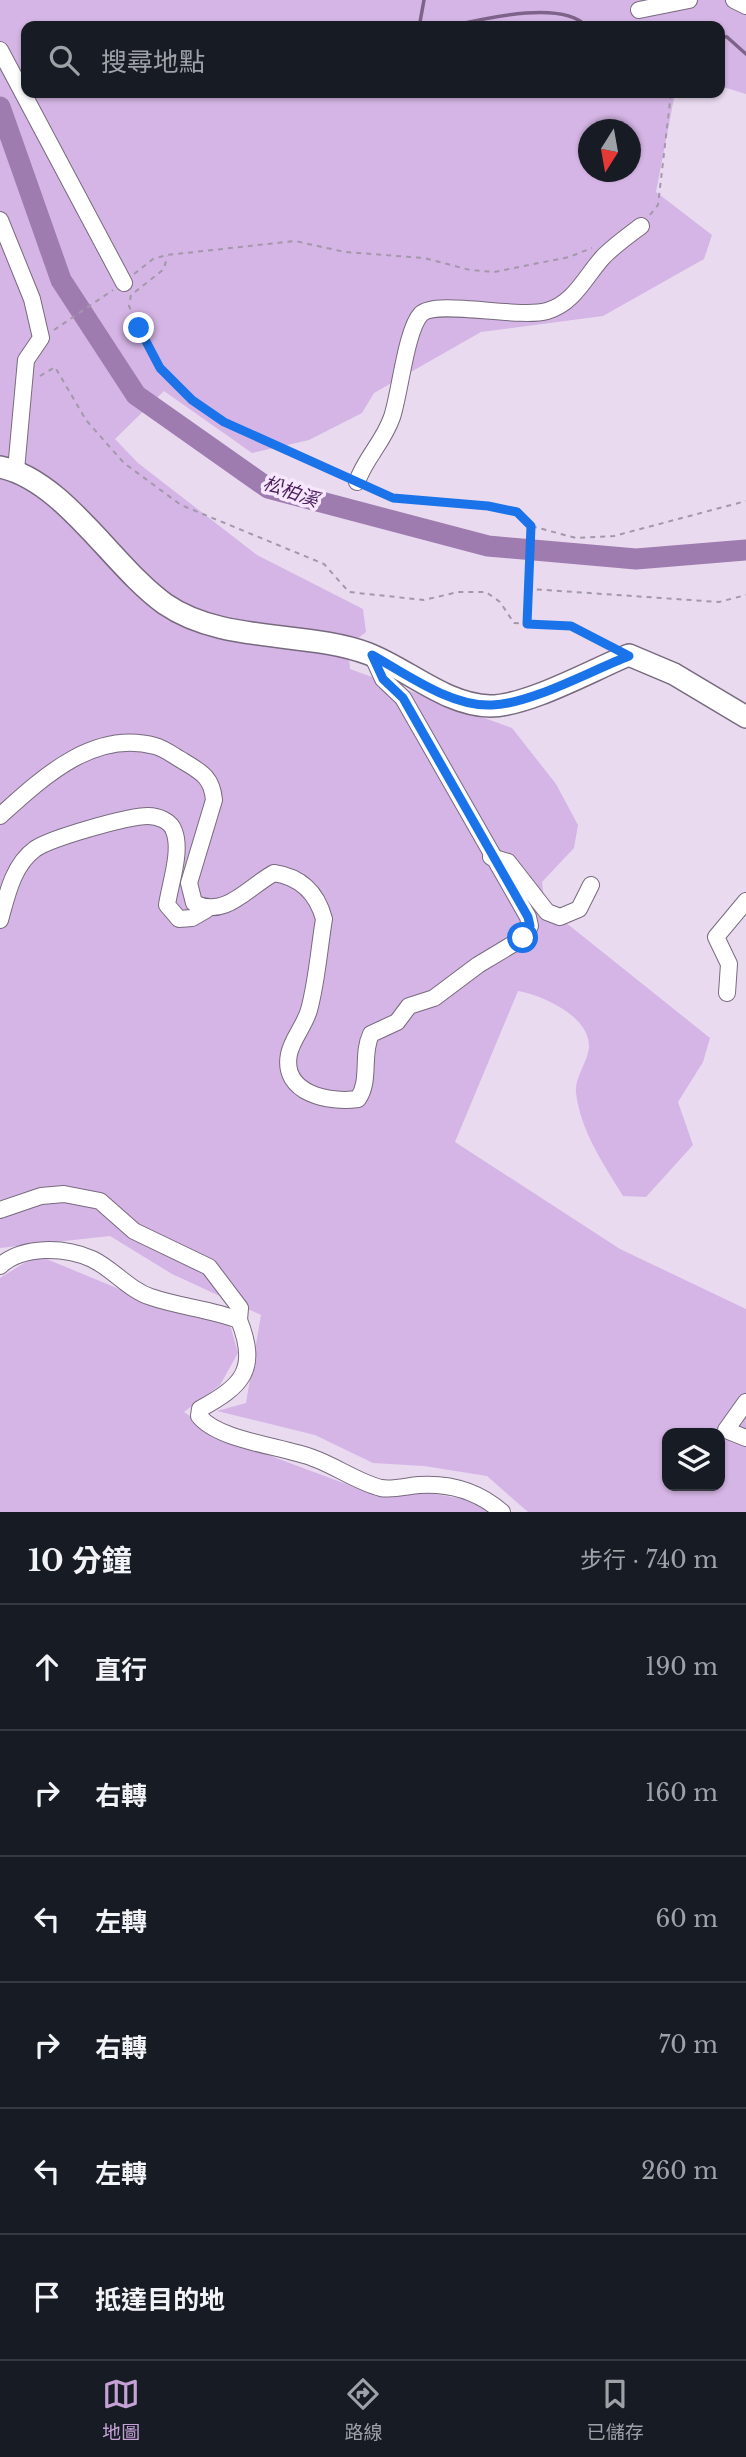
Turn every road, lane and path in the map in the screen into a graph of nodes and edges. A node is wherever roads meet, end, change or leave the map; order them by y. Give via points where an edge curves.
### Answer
1 (689, 0) edge
2 (734, 0) edge
3 (746, 6) edge
4 (639, 10) dead end
5 (0, 50) edge
6 (21, 89) edge
7 (26, 98) edge
8 (670, 98) edge
9 (0, 220) edge
10 (642, 226) joint
11 (593, 248) dead end
12 (167, 255) junction
13 (124, 283) junction
14 (41, 338) junction
15 (25, 383) junction
16 (8, 468) edge
17 (356, 482) junction
18 (746, 501) edge
19 (531, 526) junction
20 (531, 589) junction
21 (746, 595) edge
22 (527, 624) junction
23 (372, 655) junction
24 (629, 656) junction
25 (746, 717) edge
26 (0, 816) edge
27 (491, 857) junction
28 (591, 884) dead end
29 (746, 901) edge
30 (206, 909) junction
31 (0, 920) edge
32 (727, 993) dead end
33 (0, 1210) edge
34 (0, 1266) edge
35 (239, 1320) junction
36 (746, 1402) edge
37 (746, 1438) edge
38 (502, 1512) edge

1 - 4 street
2 - 3 street
5 - 6 street
7 - 13 street
8 - 10 path via 658,205
9 - 14 street via 32,299
10 - 17 street via 604,255 573,296 548,310 509,314 436,306 421,314 393,415
11 - 12 path via 494,272 295,241
12 - 13 path via 153,259
12 - 17 path via 164,269 130,296 128,306 160,368 192,400 224,422
13 - 14 path
14 - 15 street via 26,360
15 - 16 street
15 - 22 path via 55,367 86,420 124,463 172,498 222,524 324,564 349,593 424,600 458,592 486,592 500,602 514,623
16 - 23 main road via 41,484 165,604 200,622 341,645
17 - 19 path via 393,498 517,512
18 - 19 path via 614,536 576,538
19 - 20 path
20 - 21 path via 719,602
20 - 22 path
22 - 24 path via 571,626
23 - 24 main road via 464,701 491,706 524,700
23 - 27 street via 383,679 403,698
24 - 25 main road via 674,674
26 - 30 street via 47,774 83,755 127,742 156,746 205,774 213,786 214,800 189,883 194,903
27 - 28 street via 508,862 547,912 560,916 579,909
27 - 30 street via 530,926 523,938 371,1034 366,1045 364,1091 358,1099 340,1102 316,1097 298,1086 291,1069 289,1055 309,1011 324,919 308,888 291,875 274,873 228,906
29 - 32 street via 716,937 729,964
30 - 31 street via 192,918 179,919 167,905 174,830 165,819 149,816 36,848 18,866
33 - 35 street via 41,1196 64,1194 100,1201 134,1231 209,1267 240,1308
34 - 35 street via 29,1252 63,1251 92,1260 149,1297
35 - 38 street via 248,1357 243,1375 233,1391 200,1409 205,1424 222,1433 315,1458 384,1489 422,1485 464,1489 485,1497
36 - 37 street via 726,1430

